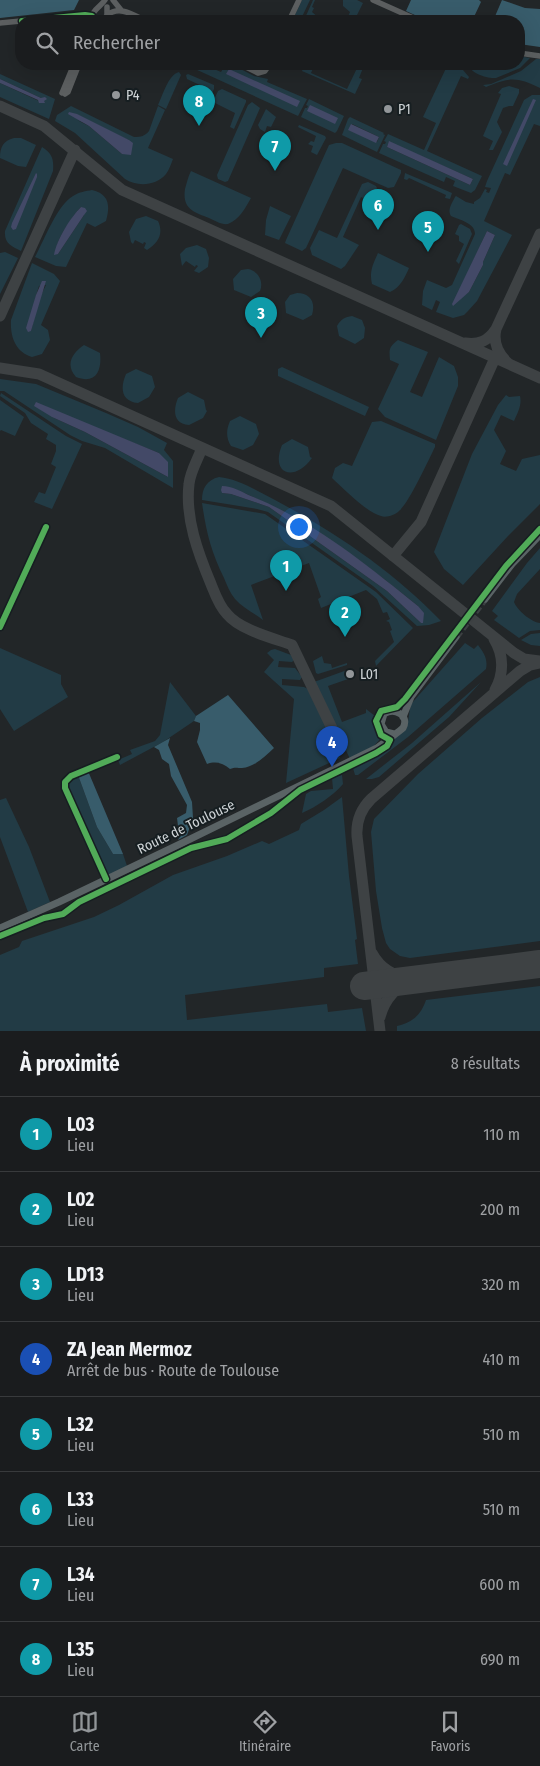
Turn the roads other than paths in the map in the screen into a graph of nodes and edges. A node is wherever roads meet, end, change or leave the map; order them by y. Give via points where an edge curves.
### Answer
1 (113, 0) edge
2 (298, 0) edge
3 (373, 0) edge
4 (106, 3) edge
5 (120, 9) junction
6 (94, 15) edge
7 (106, 15) joint
8 (133, 15) edge
9 (292, 15) edge
10 (407, 15) edge
11 (15, 22) edge
12 (0, 23) edge
13 (525, 54) edge
14 (540, 56) edge
15 (72, 70) edge
16 (76, 70) edge
17 (252, 70) edge
18 (266, 70) edge
19 (70, 80) junction
20 (63, 94) dead end
21 (46, 527) dead end
22 (540, 535) edge
23 (485, 599) tunnel mouth
24 (0, 627) edge
25 (456, 637) tunnel mouth
26 (411, 697) junction
27 (396, 711) junction
28 (403, 717) junction
29 (384, 730) junction
30 (394, 734) junction
31 (381, 745) junction
32 (117, 757) dead end
33 (106, 879) junction
34 (0, 928) edge

1 - 5 street
2 - 9 street
3 - 10 street
4 - 5 street
4 - 6 street via 97,7
4 - 7 street
5 - 7 street
5 - 8 street
11 - 12 street
13 - 14 street
15 - 19 street
16 - 19 street
17 - 18 street via 258,73
19 - 20 street
21 - 24 street
22 - 23 main road
25 - 26 main road
26 - 27 main road
26 - 28 main road
27 - 28 main road
27 - 29 main road via 386,712 382,717
28 - 30 main road via 402,729
29 - 30 main road
29 - 31 main road
30 - 31 main road, Route de Toulouse
31 - 33 main road, Route de Toulouse
32 - 33 street via 70,776 65,782
33 - 34 main road, Route de Toulouse

